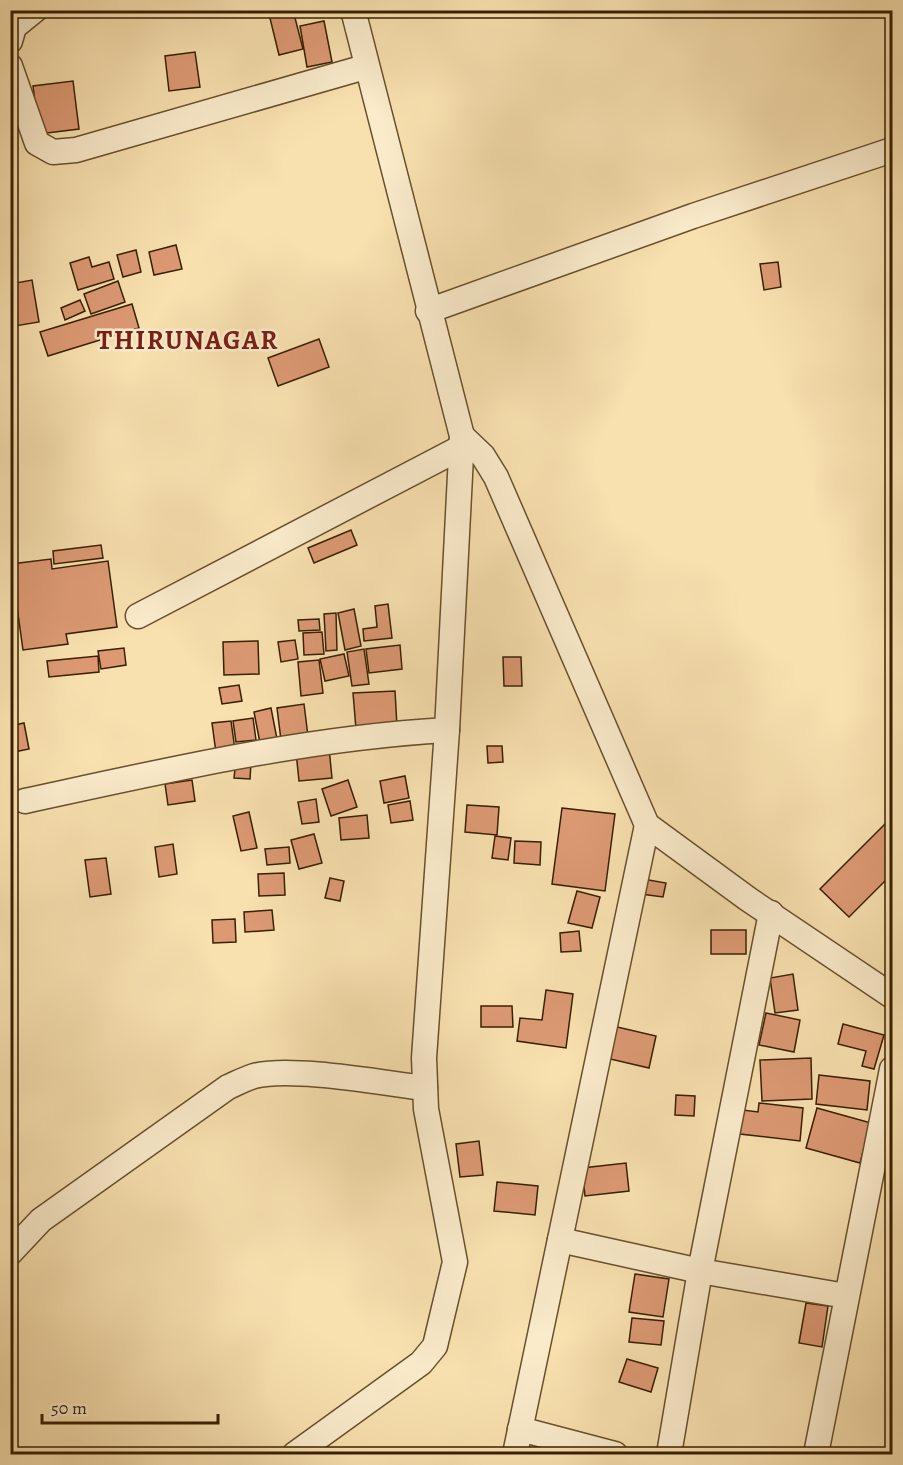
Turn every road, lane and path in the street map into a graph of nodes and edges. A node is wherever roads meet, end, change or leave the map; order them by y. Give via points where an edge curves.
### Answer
1 (35, 10) edge
2 (352, 10) edge
3 (10, 41) edge
4 (10, 66) edge
5 (365, 66) junction
6 (892, 150) edge
7 (428, 310) junction
8 (462, 442) junction
9 (138, 615) dead end
10 (447, 730) junction
11 (25, 801) dead end
12 (647, 825) junction
13 (771, 913) junction
14 (892, 996) edge
15 (892, 1069) edge
16 (425, 1088) junction
17 (560, 1240) junction
18 (10, 1253) edge
19 (700, 1271) junction
20 (846, 1296) junction
21 (520, 1429) junction
22 (295, 1455) edge
23 (514, 1455) edge
24 (615, 1455) edge
25 (669, 1455) edge
26 (816, 1455) edge

1 - 3 street via 14,27
2 - 5 street
4 - 5 street via 37,143 53,152 76,150
5 - 7 street
6 - 7 street
7 - 8 street
8 - 9 street
8 - 10 street
8 - 12 street via 483,456 496,477
10 - 11 street via 317,743
10 - 16 street
12 - 13 street
12 - 17 street
13 - 14 street
13 - 19 street
15 - 20 street
16 - 18 street via 277,1073 255,1076 228,1087 41,1220
16 - 22 street via 455,1262 435,1346 421,1363
17 - 19 street
17 - 21 street
19 - 20 street
19 - 25 street
20 - 26 street
21 - 23 street
21 - 24 street

